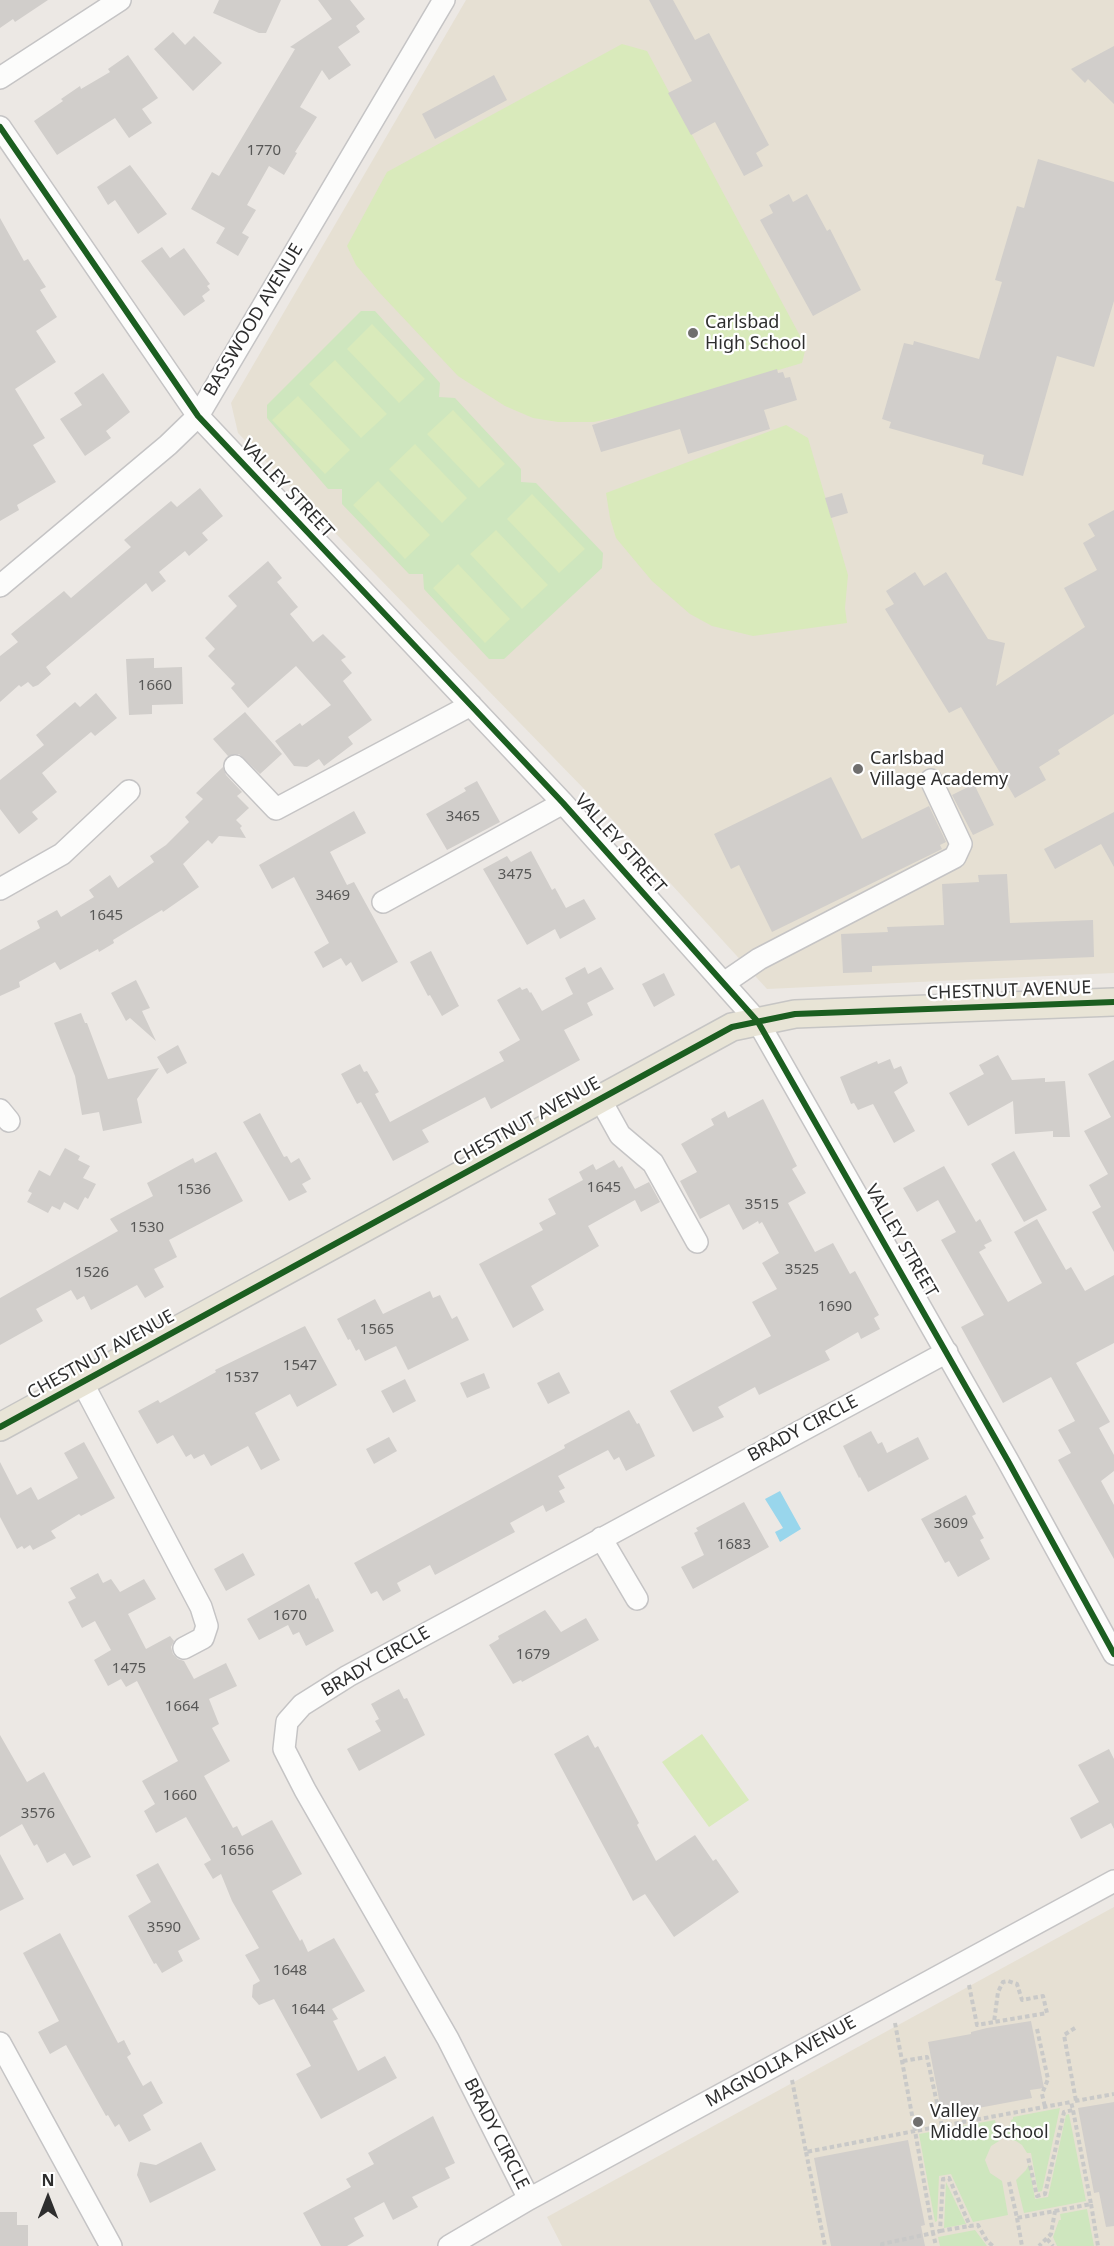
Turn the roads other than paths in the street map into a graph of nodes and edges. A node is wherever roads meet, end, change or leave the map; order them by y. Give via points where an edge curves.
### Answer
1 (120, 0) edge
2 (444, 0) edge
3 (0, 78) edge
4 (0, 127) edge
5 (198, 416) junction
6 (0, 586) edge
7 (471, 705) junction
8 (235, 766) dead end
9 (931, 780) dead end
10 (129, 791) dead end
11 (563, 803) junction
12 (0, 889) edge
13 (383, 902) dead end
14 (724, 983) junction
15 (1114, 1002) edge
16 (758, 1022) junction
17 (600, 1100) junction
18 (697, 1242) dead end
19 (947, 1352) junction
20 (82, 1382) junction
21 (0, 1427) edge
22 (601, 1538) junction
23 (637, 1599) dead end
24 (184, 1648) dead end
25 (1114, 1654) edge
26 (1114, 1881) edge
27 (0, 2043) edge
28 (529, 2199) junction
29 (111, 2246) edge
30 (449, 2246) edge

1 - 3 street
2 - 5 street, BASSWOOD AVENUE
4 - 5 street, VALLEY STREET
5 - 6 street, BASSWOOD AVENUE
5 - 7 street, VALLEY STREET
7 - 8 street via 276,809
7 - 11 street, VALLEY STREET
9 - 14 street via 961,844 955,857 759,959
10 - 12 street via 63,854
11 - 13 street
11 - 14 street, VALLEY STREET
14 - 16 street, VALLEY STREET
15 - 16 main road, CHESTNUT AVENUE via 795,1014
16 - 17 main road, CHESTNUT AVENUE via 732,1027
16 - 19 street, VALLEY STREET
17 - 18 street via 620,1134 653,1162
17 - 20 main road, CHESTNUT AVENUE
19 - 22 street, BRADY CIRCLE
19 - 25 street, VALLEY STREET
20 - 21 main road, CHESTNUT AVENUE
20 - 24 street via 201,1607 207,1626 203,1638
22 - 23 street
22 - 28 street, BRADY CIRCLE via 302,1705 287,1722 284,1749 448,2039
26 - 28 street, MAGNOLIA AVENUE
27 - 29 street
28 - 30 street, MAGNOLIA AVENUE

